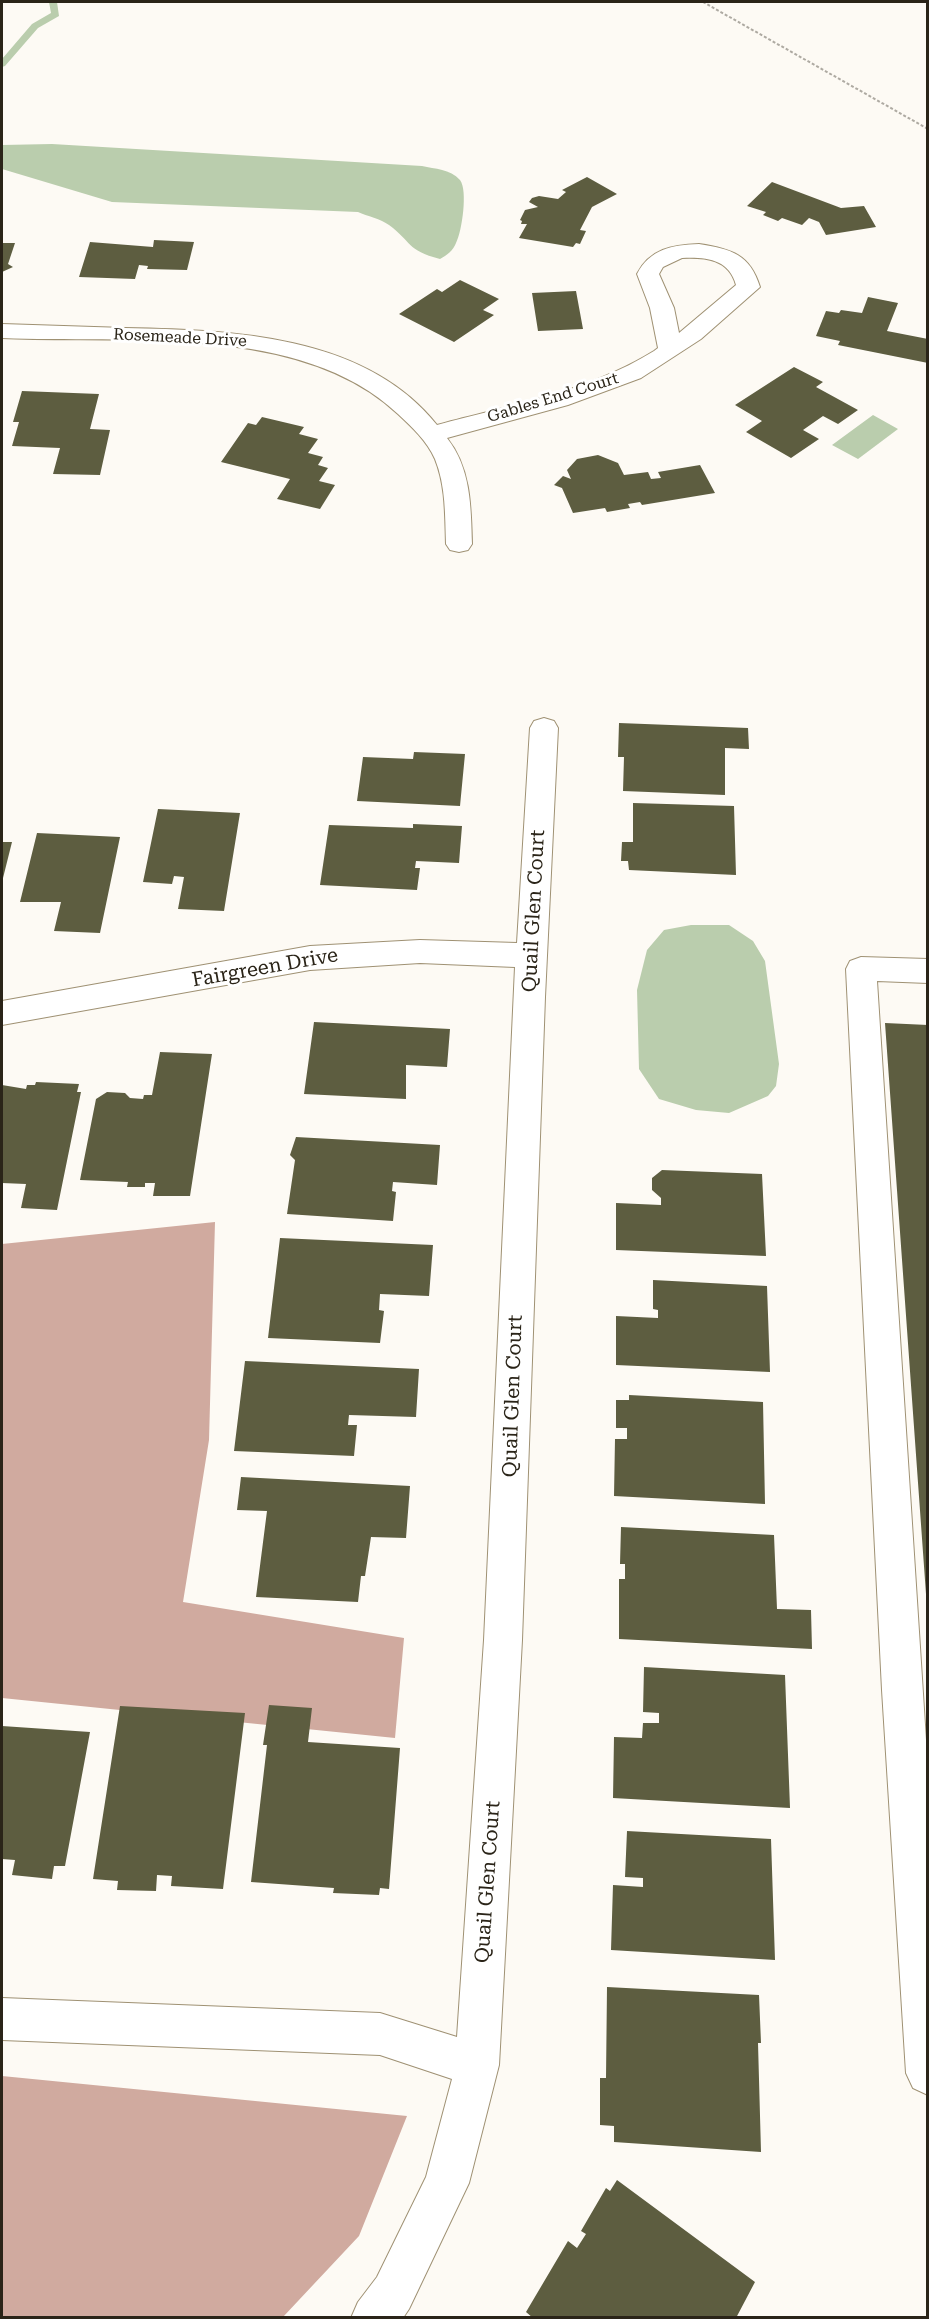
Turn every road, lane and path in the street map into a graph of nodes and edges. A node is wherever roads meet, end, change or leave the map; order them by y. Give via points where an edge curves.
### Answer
1 (703, 2) edge
2 (927, 129) edge
3 (2, 331) edge
4 (670, 349) junction
5 (430, 434) junction
6 (459, 544) dead end
7 (544, 728) dead end
8 (531, 956) junction
9 (927, 972) edge
10 (2, 1013) edge
11 (914, 1690) edge
12 (921, 1899) edge
13 (2, 2019) edge
14 (927, 2059) edge
15 (477, 2065) junction
16 (374, 2318) edge

1 - 2 path
3 - 5 street, Rosemeade Drive via 226,338 287,348 318,358 380,388 404,405
4 - 4 street, Gables End Court via 748,287 748,276 740,265 729,257 687,251 654,263 648,272 648,282 664,314
4 - 5 street, Gables End Court via 636,372 600,387
5 - 6 street, Rosemeade Drive via 442,447 450,466 457,497
7 - 8 street, Quail Glen Court
8 - 10 street, Fairgreen Drive via 468,951 354,953
8 - 15 street, Quail Glen Court via 503,1640
9 - 11 street via 861,969
11 - 12 street
12 - 14 street
13 - 15 street via 380,2034
15 - 16 street, Quail Glen Court via 447,2183 393,2292

